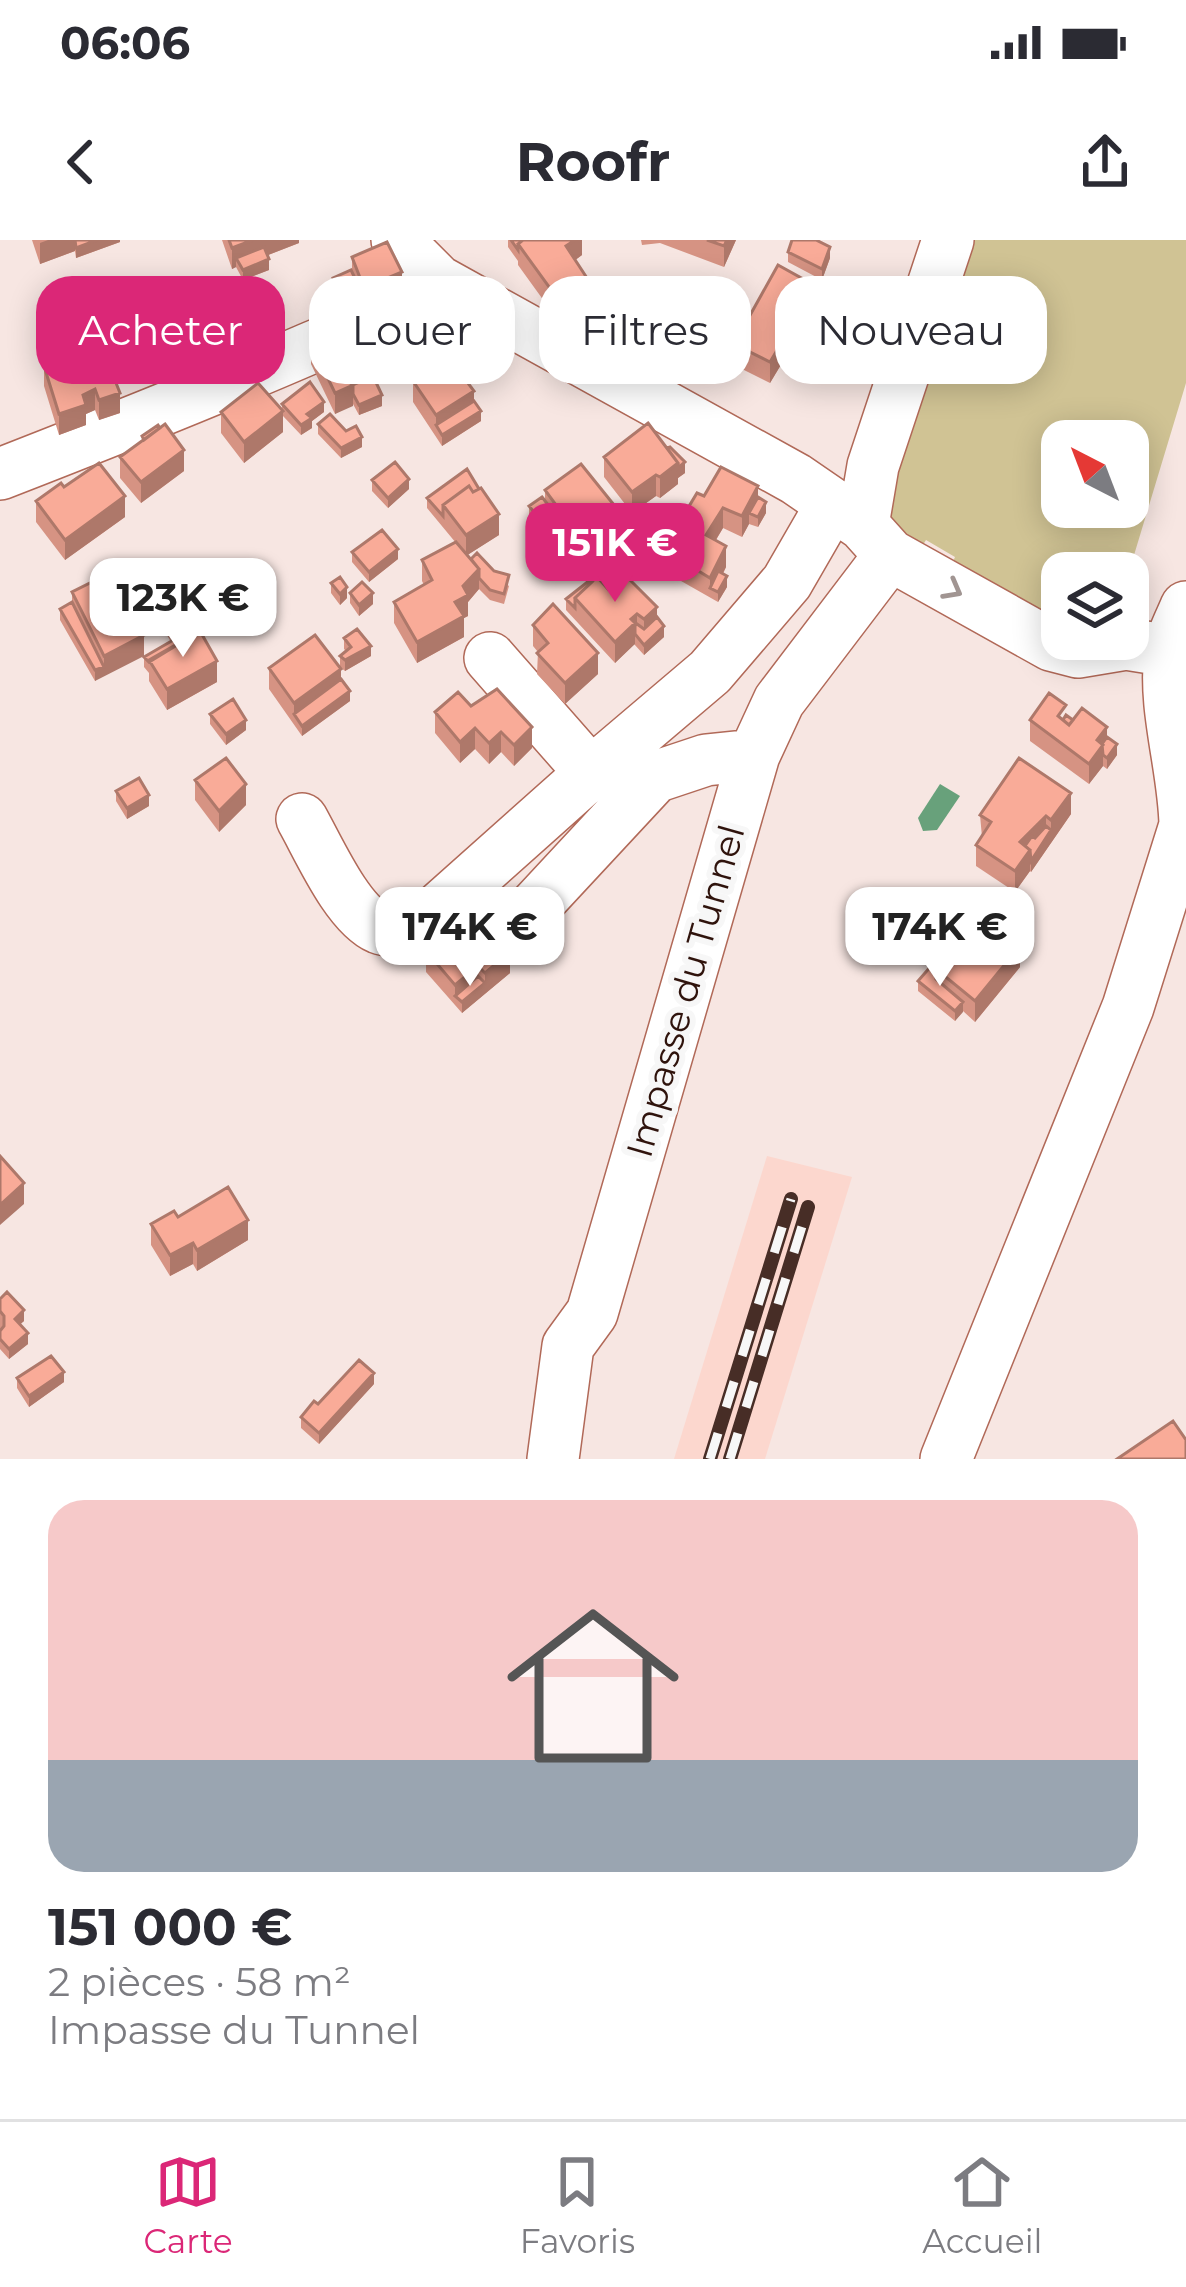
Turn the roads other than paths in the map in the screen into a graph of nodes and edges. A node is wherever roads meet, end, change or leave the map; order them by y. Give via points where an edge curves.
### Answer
1 (397, 240) edge
2 (948, 240) edge
3 (433, 276) edge
4 (515, 325) edge
5 (309, 349) edge
6 (883, 436) junction
7 (0, 474) edge
8 (845, 516) junction
9 (1178, 629) edge
10 (490, 658) dead end
11 (1178, 711) edge
12 (754, 755) junction
13 (591, 772) junction
14 (302, 819) dead end
15 (510, 933) dead end
16 (554, 1459) edge
17 (946, 1459) edge

1 - 3 street
2 - 6 street
4 - 8 street
5 - 7 street
6 - 8 street
6 - 8 street via 847,462
8 -> 9 street via 1051,645 1078,652
8 - 12 street, Impasse du Tunnel
8 - 13 street via 710,672
9 - 11 street
10 - 13 street
11 - 17 street via 1185,825 1128,1007
12 - 15 street via 655,777
12 - 16 street, Impasse du Tunnel via 592,1313 568,1346
13 - 14 street via 425,921 400,930 381,929 350,903

